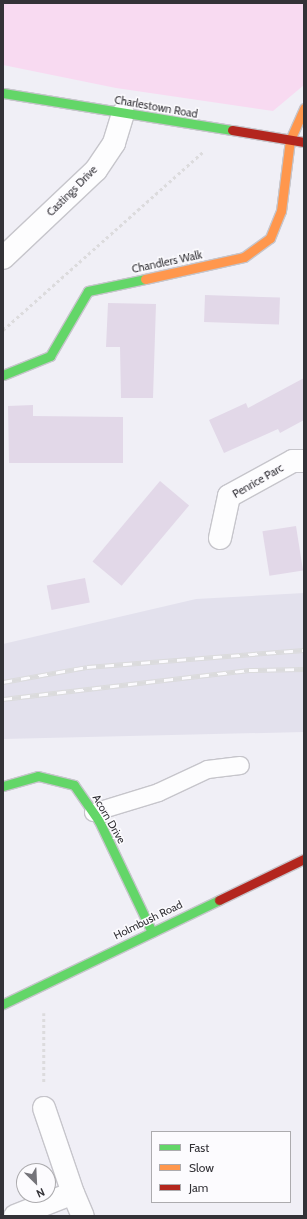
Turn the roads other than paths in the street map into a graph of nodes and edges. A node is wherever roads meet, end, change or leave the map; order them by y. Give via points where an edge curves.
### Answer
1 (3, 93) edge
2 (304, 108) edge
3 (123, 113) junction
4 (290, 140) junction
5 (304, 142) edge
6 (3, 258) edge
7 (3, 375) edge
8 (304, 461) edge
9 (220, 538) dead end
10 (240, 765) dead end
11 (3, 786) edge
12 (93, 812) junction
13 (304, 859) edge
14 (152, 932) junction
15 (3, 1004) edge
16 (44, 1108) road end
17 (73, 1193) junction
18 (14, 1216) edge
19 (83, 1216) edge

1 - 3 main road, Charlestown Road
2 - 4 main road, Chandlers Walk
3 - 4 main road, Charlestown Road via 226,132
3 - 6 street, Castings Drive via 114,143 96,170
4 - 5 main road, Charlestown Road
4 - 7 main road, Chandlers Walk via 281,211 270,238 244,257 88,291 50,356
8 - 9 street, Penrice Parc via 293,461 230,496
10 - 12 lane via 207,769 158,792
11 - 12 main road, Acorn Drive via 38,776 74,785
12 - 14 main road, Acorn Drive
13 - 14 main road, Holmbush Road
14 - 15 main road, Holmbush Road
16 - 17 street
17 - 18 street
17 - 19 street

